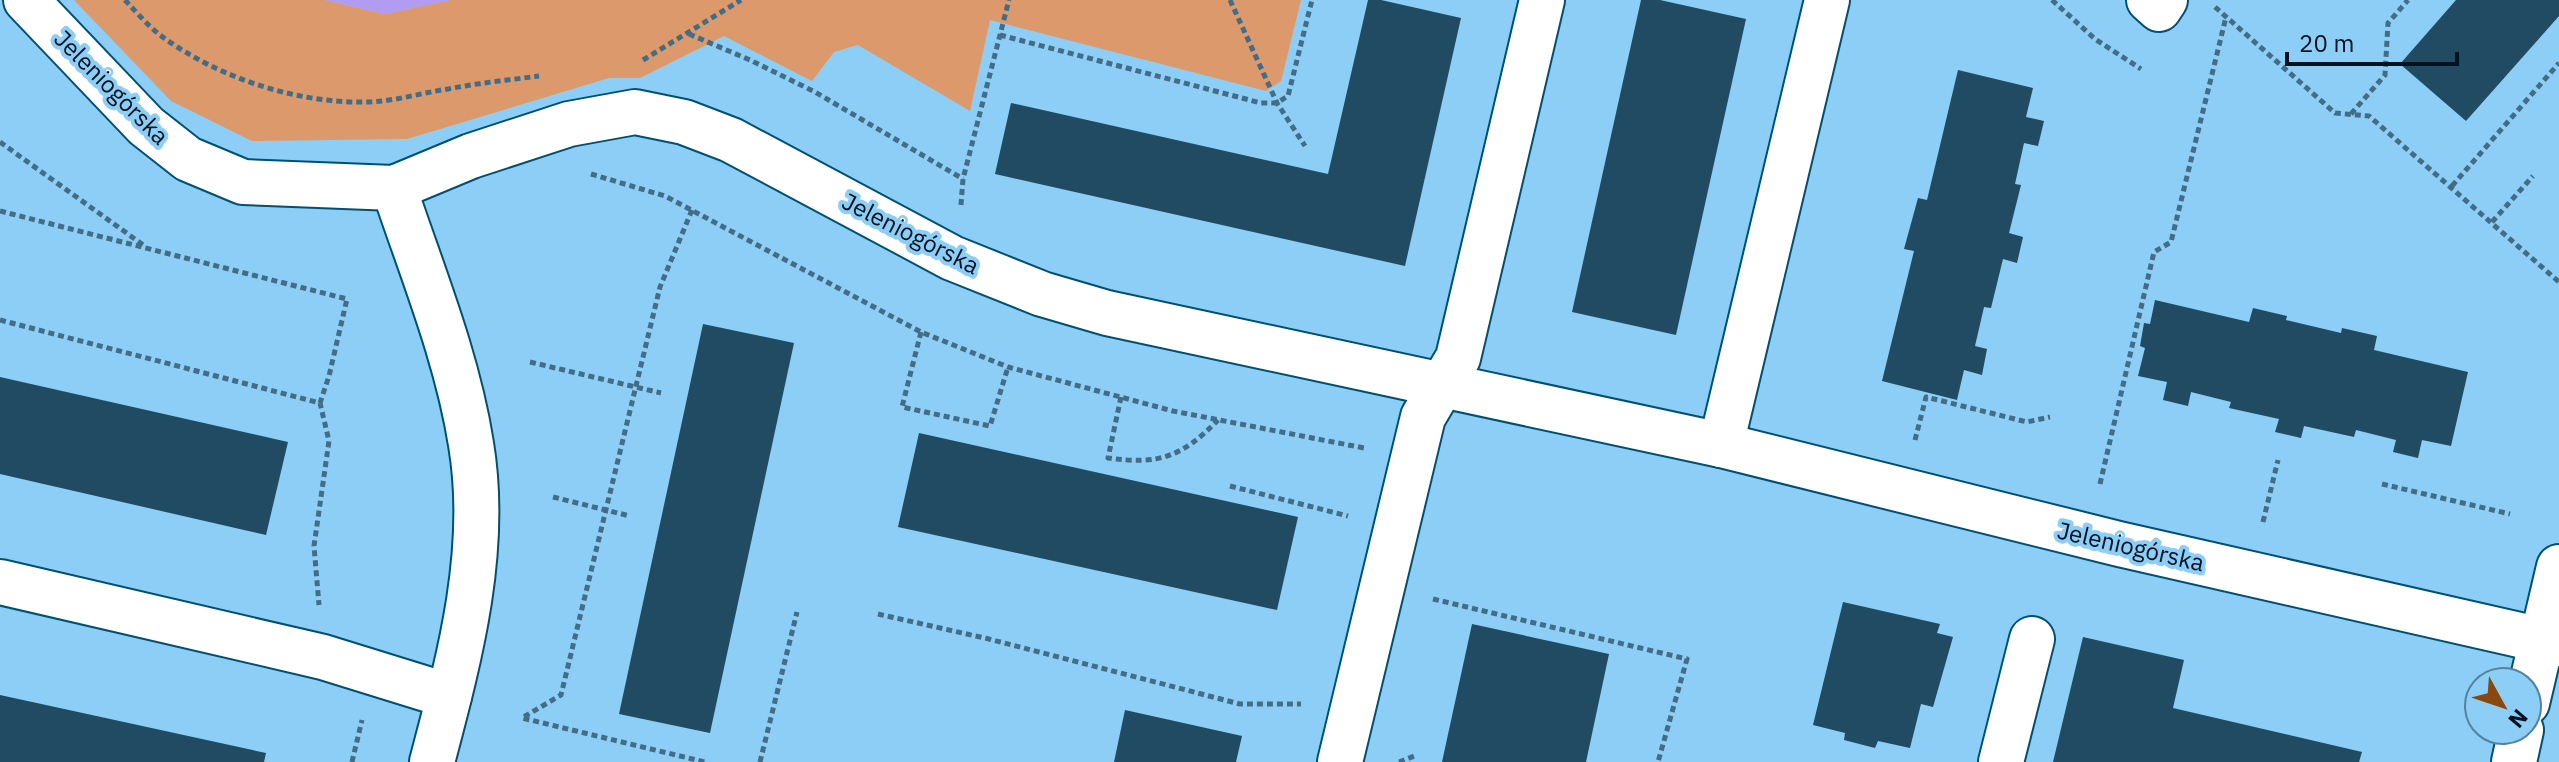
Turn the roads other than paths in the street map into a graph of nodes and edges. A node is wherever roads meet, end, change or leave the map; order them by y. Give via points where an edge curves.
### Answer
1 (26, 0) edge
2 (1542, 0) edge
3 (1827, 0) edge
4 (394, 188) junction
5 (1444, 385) junction
6 (1721, 445) junction
7 (2559, 567) edge
8 (0, 582) edge
9 (2032, 639) dead end
10 (2550, 642) edge
11 (2541, 666) edge
12 (449, 696) junction
13 (432, 762) edge
14 (1340, 762) edge
15 (2001, 762) edge

1 - 4 street, Jeleniogórska via 146,126 188,159 243,182
2 - 5 street via 1458,358
3 - 6 street
4 - 5 street, Jeleniogórska via 569,124 635,112 684,122 731,140 952,258 1042,294 1107,313
4 - 12 street via 454,366 472,445 472,590
5 - 6 street, Jeleniogórska
5 - 14 street via 1423,417
6 - 10 street, Jeleniogórska via 2119,544
7 - 10 street
8 - 12 street via 323,657
9 - 15 street
10 - 11 street
12 - 13 street

